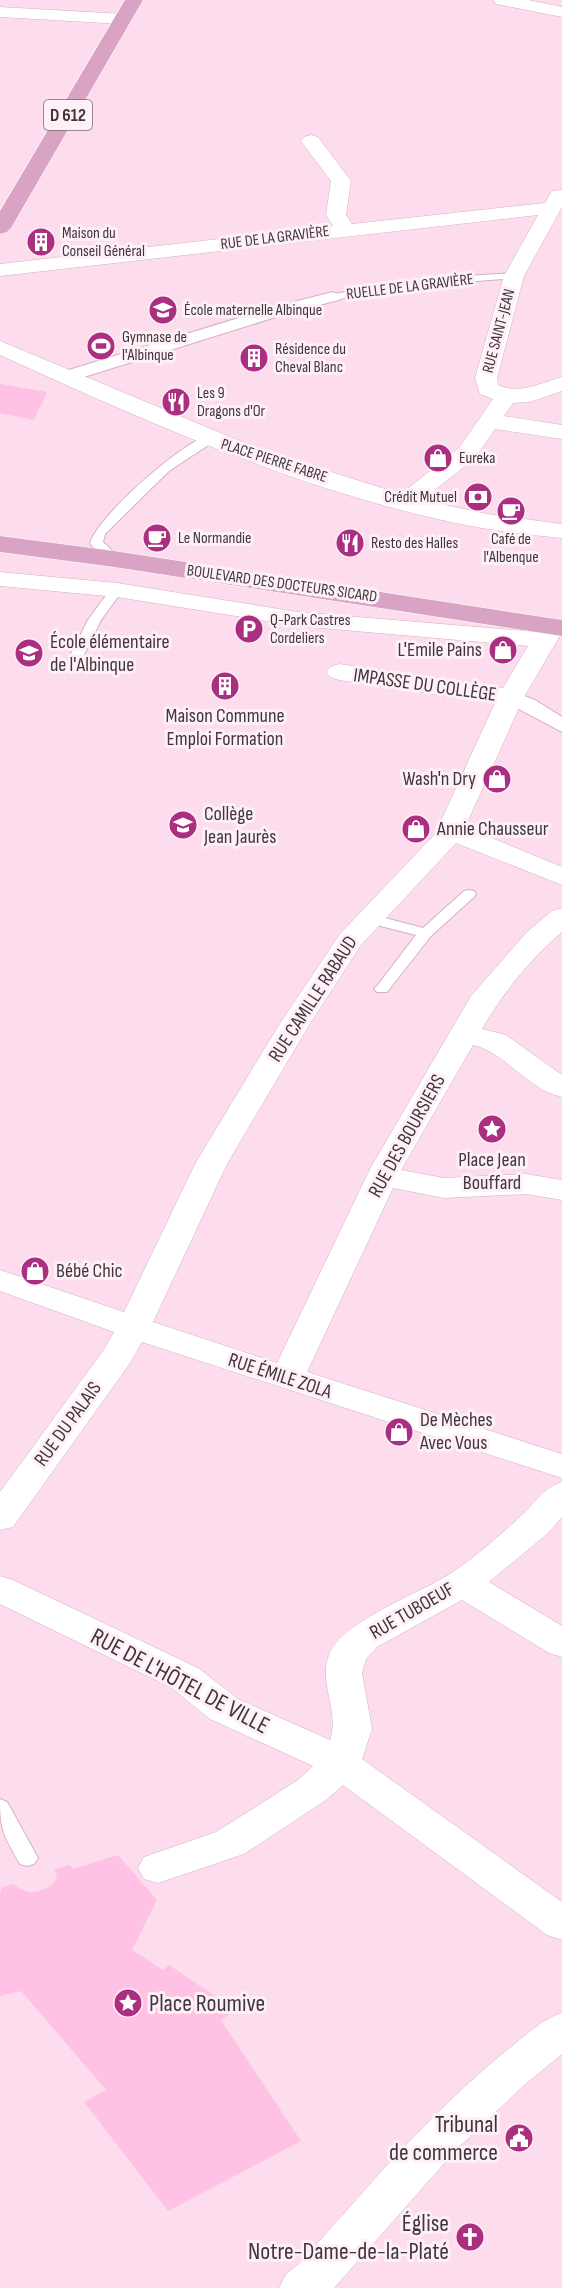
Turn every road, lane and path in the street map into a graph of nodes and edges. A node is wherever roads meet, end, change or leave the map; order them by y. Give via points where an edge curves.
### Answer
1 (134, 0) edge
2 (502, 0) edge
3 (0, 12) edge
4 (562, 12) edge
5 (123, 19) junction
6 (311, 141) dead end
7 (364, 180) dead end
8 (341, 181) junction
9 (562, 189) edge
10 (551, 208) junction
11 (0, 228) edge
12 (345, 230) junction
13 (0, 270) edge
14 (514, 276) junction
15 (333, 297) joint
16 (0, 347) edge
17 (65, 377) junction
18 (562, 384) edge
19 (506, 397) junction
20 (490, 421) junction
21 (562, 432) edge
22 (209, 439) junction
23 (134, 484) dead end
24 (147, 487) junction
25 (406, 501) junction
26 (99, 517) dead end
27 (112, 520) junction
28 (562, 531) edge
29 (0, 544) edge
30 (114, 559) junction
31 (0, 579) edge
32 (117, 590) junction
33 (553, 631) edge
34 (72, 665) dead end
35 (339, 672) dead end
36 (511, 697) junction
37 (562, 726) edge
38 (452, 825) junction
39 (562, 877) edge
40 (469, 894) dead end
41 (562, 917) edge
42 (370, 919) junction
43 (426, 933) junction
44 (382, 989) dead end
45 (464, 1034) junction
46 (562, 1088) edge
47 (383, 1176) junction
48 (562, 1190) edge
49 (0, 1280) edge
50 (133, 1328) junction
51 (287, 1378) junction
52 (562, 1466) edge
53 (562, 1494) edge
54 (0, 1518) edge
55 (463, 1583) junction
56 (0, 1589) edge
57 (562, 1644) edge
58 (341, 1764) junction
59 (0, 1807) edge
60 (27, 1858) dead end
61 (158, 1868) dead end
62 (562, 1924) edge
63 (562, 2030) edge
64 (302, 2288) edge

1 - 5 main road, D 612
2 - 4 street
3 - 5 street
5 - 11 main road, D 612
6 - 8 street
7 - 8 street
8 - 12 street via 336,215
9 - 10 street, RUE SAINT-JEAN
10 - 12 street, RUE DE LA GRAVIÈRE
10 - 14 street, RUE SAINT-JEAN
12 - 13 street, RUE DE LA GRAVIÈRE
14 - 15 lane, RUELLE DE LA GRAVIÈRE via 450,280
14 - 19 street, RUE SAINT-JEAN via 486,378 488,389
15 - 17 street, RUELLE DE LA GRAVIÈRE
16 - 17 street, PLACE PIERRE FABRE
17 - 22 street, PLACE PIERRE FABRE
18 - 19 street via 530,395
19 - 20 street, RUE SAINT-JEAN
20 - 21 street
20 - 25 street, RUE SAINT-JEAN via 467,453
22 - 24 lane via 169,465
22 - 25 street, PLACE PIERRE FABRE
23 - 24 lane
24 - 27 lane
25 - 28 street, PLACE PIERRE FABRE via 462,522
26 - 27 lane
27 - 30 lane via 99,533 96,543
29 - 30 main road, BOULEVARD DES DOCTEURS SICARD
30 - 33 main road, BOULEVARD DES DOCTEURS SICARD
31 - 32 street
32 - 33 street via 309,620
32 - 34 lane via 95,620
33 - 36 street, RUE CAMILLE RABAUD
35 - 36 street, IMPASSE DU COLLÈGE
36 - 37 street
36 - 38 street, RUE CAMILLE RABAUD
38 - 39 street via 466,838
38 - 42 street, RUE CAMILLE RABAUD via 447,837
40 - 43 lane
41 - 45 street, RUE DES BOURSIERS via 537,938 486,996
42 - 43 lane
42 - 50 street, RUE CAMILLE RABAUD via 350,940 294,1025 212,1164
43 - 44 lane
45 - 46 street via 495,1041
45 - 47 street, RUE DES BOURSIERS
47 - 48 street via 444,1188 526,1184
47 - 51 street, RUE DES BOURSIERS
49 - 50 street, RUE ÉMILE ZOLA
50 - 51 street, RUE ÉMILE ZOLA
50 - 54 street, RUE DU PALAIS via 118,1355
51 - 52 street, RUE ÉMILE ZOLA
53 - 55 street, RUE TUBOEUF via 535,1524
55 - 57 street
55 - 58 street, RUE TUBOEUF via 364,1638 348,1654 343,1673 353,1729
56 - 58 street, RUE DE L'HÔTEL DE VILLE via 185,1678 224,1709
58 - 61 street via 312,1790 230,1843
58 - 62 street, RUE DE L'HÔTEL DE VILLE
59 - 60 lane
63 - 64 street via 441,2137

